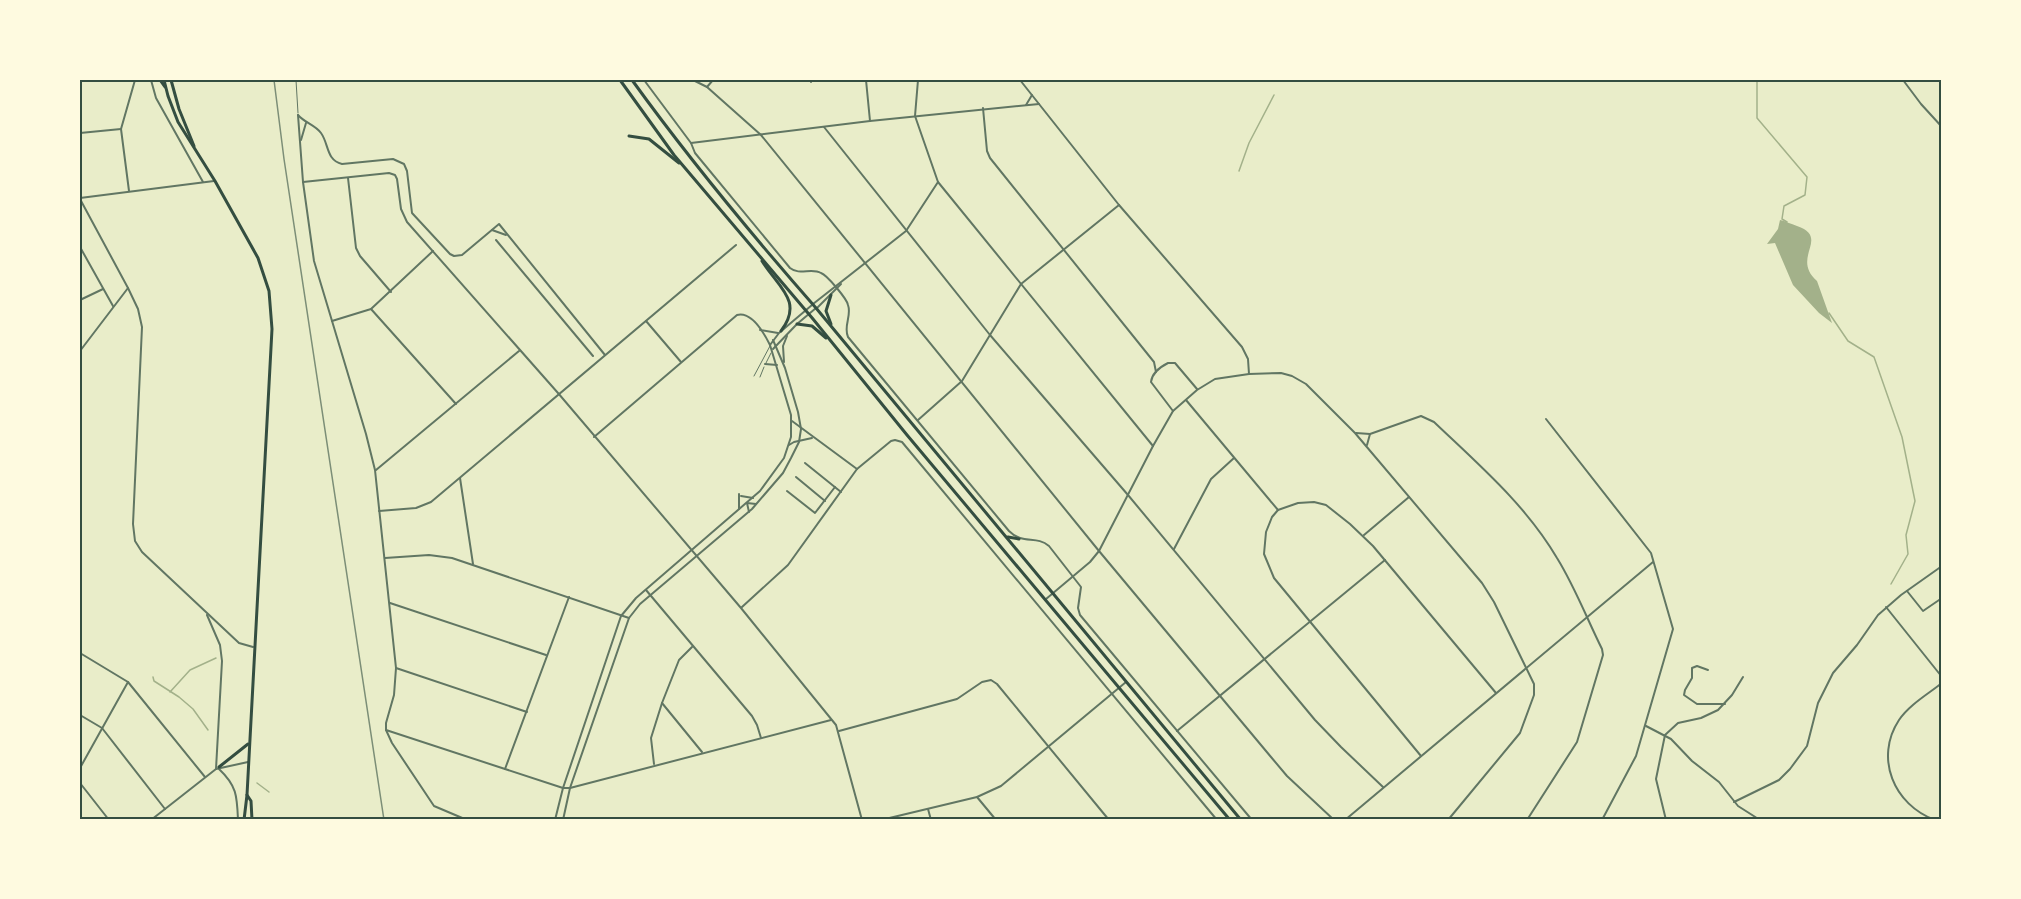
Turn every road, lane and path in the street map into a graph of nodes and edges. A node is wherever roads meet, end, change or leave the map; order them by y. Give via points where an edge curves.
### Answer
1 (135, 80) edge
2 (151, 80) edge
3 (162, 80) edge
4 (171, 80) edge
5 (296, 80) edge
6 (620, 80) edge
7 (632, 80) edge
8 (644, 80) edge
9 (693, 80) edge
10 (713, 80) edge
11 (866, 80) edge
12 (918, 80) edge
13 (1020, 80) edge
14 (1903, 80) edge
15 (707, 87) junction
16 (1032, 94) junction
17 (1039, 104) junction
18 (1026, 105) junction
19 (983, 108) junction
20 (298, 115) junction
21 (915, 116) junction
22 (870, 121) junction
23 (306, 123) junction
24 (824, 127) junction
25 (1941, 127) edge
26 (121, 129) junction
27 (80, 133) edge
28 (761, 135) junction
29 (629, 136) dead end
30 (691, 143) junction
31 (300, 144) junction
32 (196, 150) junction
33 (685, 168) junction
34 (348, 178) junction
35 (215, 181) junction
36 (203, 182) junction
37 (303, 182) junction
38 (938, 182) junction
39 (129, 191) junction
40 (80, 198) edge
41 (1119, 205) junction
42 (492, 230) junction
43 (906, 231) junction
44 (508, 236) junction
45 (496, 240) dead end
46 (735, 245) dead end
47 (80, 249) edge
48 (1064, 249) junction
49 (433, 251) junction
50 (756, 252) junction
51 (866, 263) junction
52 (1021, 284) junction
53 (128, 288) junction
54 (836, 288) junction
55 (103, 289) junction
56 (391, 292) junction
57 (831, 295) junction
58 (80, 300) edge
59 (113, 306) junction
60 (815, 307) junction
61 (371, 309) junction
62 (806, 310) junction
63 (810, 314) junction
64 (332, 321) junction
65 (646, 321) junction
66 (797, 324) junction
67 (760, 330) junction
68 (780, 332) junction
69 (788, 333) junction
70 (990, 334) junction
71 (838, 336) junction
72 (767, 338) junction
73 (773, 340) junction
74 (832, 343) junction
75 (770, 345) junction
76 (777, 345) junction
77 (773, 349) junction
78 (80, 351) edge
79 (519, 351) junction
80 (605, 355) junction
81 (593, 356) dead end
82 (681, 362) junction
83 (1154, 362) junction
84 (765, 364) junction
85 (777, 365) junction
86 (1164, 365) junction
87 (785, 368) junction
88 (1155, 372) junction
89 (1249, 374) junction
90 (754, 376) dead end
91 (760, 377) dead end
92 (962, 381) junction
93 (1197, 390) junction
94 (558, 393) junction
95 (1186, 400) junction
96 (456, 404) junction
97 (1173, 411) junction
98 (1546, 419) dead end
99 (918, 420) junction
100 (792, 421) junction
101 (801, 429) junction
102 (1355, 432) junction
103 (1370, 434) junction
104 (594, 437) junction
105 (812, 438) junction
106 (799, 442) junction
107 (789, 445) junction
108 (1366, 445) junction
109 (1153, 446) junction
110 (1234, 458) junction
111 (805, 463) dead end
112 (857, 469) junction
113 (375, 470) junction
114 (796, 477) dead end
115 (460, 478) junction
116 (835, 487) junction
117 (787, 491) dead end
118 (841, 492) junction
119 (1128, 495) junction
120 (1409, 497) junction
121 (753, 498) junction
122 (825, 501) junction
123 (747, 503) junction
124 (757, 504) junction
125 (740, 509) junction
126 (1278, 510) junction
127 (379, 511) junction
128 (749, 512) junction
129 (1364, 535) junction
130 (1006, 537) junction
131 (1019, 539) junction
132 (1174, 549) junction
133 (1099, 551) junction
134 (692, 552) junction
135 (385, 558) junction
136 (696, 558) junction
137 (1385, 560) junction
138 (1654, 561) junction
139 (473, 565) junction
140 (1941, 566) edge
141 (1073, 577) junction
142 (646, 591) junction
143 (1906, 591) junction
144 (1053, 592) junction
145 (651, 596) junction
146 (569, 597) junction
147 (1941, 598) edge
148 (1046, 599) junction
149 (1938, 601) junction
150 (390, 603) junction
151 (1941, 605) edge
152 (1887, 607) junction
153 (741, 608) junction
154 (206, 614) junction
155 (621, 616) junction
156 (1587, 617) junction
157 (628, 618) junction
158 (1309, 622) junction
159 (253, 647) junction
160 (692, 647) junction
161 (80, 653) edge
162 (546, 655) junction
163 (1264, 659) junction
164 (1526, 667) junction
165 (396, 668) junction
166 (1707, 670) dead end
167 (1743, 677) dead end
168 (1941, 677) edge
169 (128, 682) junction
170 (1126, 682) junction
171 (1941, 683) edge
172 (1119, 687) junction
173 (1496, 693) junction
174 (1113, 694) junction
175 (1220, 696) junction
176 (662, 703) junction
177 (1725, 704) junction
178 (527, 712) junction
179 (80, 715) edge
180 (832, 720) junction
181 (1646, 726) junction
182 (102, 728) junction
183 (386, 730) junction
184 (839, 731) junction
185 (1177, 731) junction
186 (1665, 735) junction
187 (761, 738) junction
188 (249, 743) junction
189 (1049, 747) junction
190 (703, 753) junction
191 (1421, 756) junction
192 (248, 762) junction
193 (654, 764) junction
194 (80, 768) edge
195 (218, 768) junction
196 (505, 769) junction
197 (205, 777) junction
198 (80, 783) edge
199 (1383, 787) junction
200 (563, 788) junction
201 (570, 788) junction
202 (247, 795) junction
203 (977, 797) junction
204 (1734, 802) junction
205 (165, 809) junction
206 (928, 809) junction
207 (109, 819) edge
208 (151, 819) edge
209 (238, 819) edge
210 (244, 819) edge
211 (252, 819) edge
212 (467, 819) edge
213 (555, 819) edge
214 (563, 819) edge
215 (862, 819) edge
216 (881, 819) edge
217 (931, 819) edge
218 (996, 819) edge
219 (1109, 819) edge
220 (1217, 819) edge
221 (1230, 819) edge
222 (1241, 819) edge
223 (1252, 819) edge
224 (1334, 819) edge
225 (1345, 819) edge
226 (1448, 819) edge
227 (1527, 819) edge
228 (1602, 819) edge
229 (1666, 819) edge
230 (1760, 819) edge
231 (1935, 819) edge

1 - 26 street
2 - 36 street via 156,99
3 - 32 main road via 178,122
4 - 32 main road
5 - 20 lane
6 - 33 main road
7 - 60 main road via 690,158
8 - 30 street
9 - 15 street
10 - 15 street
11 - 22 street
12 - 21 street
13 - 16 street
14 - 25 street
15 - 28 street
16 - 17 street
16 - 18 street
17 - 18 street
17 - 41 street
18 - 19 street
19 - 21 street
19 - 48 street via 990,158
20 - 23 street
20 - 31 street
21 - 22 street
21 - 38 street
22 - 24 street
23 - 31 street
23 - 42 street via 321,133 332,159 339,164 393,159 404,164 412,213 450,254 462,255
24 - 28 street
24 - 43 street
26 - 27 street
26 - 39 street
28 - 30 street
28 - 51 street
29 - 33 main road via 649,139
30 - 54 street via 696,155 792,270 820,272
31 - 37 street
32 - 35 main road
33 - 50 main road
34 - 37 street
34 - 49 street via 395,175 403,215
34 - 56 street via 356,248
35 - 36 street
35 - 159 main road via 258,258 271,311
36 - 39 street
37 - 64 street via 314,261
38 - 43 street
38 - 52 street
39 - 40 street
40 - 53 street
41 - 48 street
41 - 89 street via 1242,347
42 - 44 street
42 - 44 street via 499,224
43 - 51 street
43 - 70 street
44 - 80 street
45 - 81 street
46 - 65 street
47 - 55 street
48 - 52 street
48 - 83 street
49 - 56 street
49 - 79 street
50 - 62 main road
50 - 68 main road via 791,304 790,317
51 - 54 street
51 - 92 street
52 - 70 street
52 - 109 street
53 - 59 street
53 - 154 street via 142,327 134,537 142,552
54 - 57 street
54 - 60 street
54 - 99 street via 849,306 847,335
55 - 58 street
55 - 59 street
56 - 61 street
57 - 60 street
57 - 71 main road via 826,315
59 - 78 street
60 - 62 street
60 - 63 street
60 - 71 main road
61 - 64 street
61 - 96 street
62 - 63 main road
62 - 68 street
63 - 66 street
63 - 74 main road
64 - 113 street
65 - 80 street
65 - 82 street
66 - 69 street
66 - 74 main road via 812,326
67 - 68 street
67 - 72 street
67 - 82 street via 747,315 737,315
68 - 73 street
69 - 76 street
69 - 87 street via 783,346
70 - 92 street
70 - 119 street
71 - 130 main road
72 - 73 street
72 - 75 street
73 - 75 street
73 - 76 street
74 - 148 main road
75 - 77 street
75 - 90 lane
76 - 77 street
76 - 87 street
77 - 84 lane
77 - 85 street
79 - 94 street
79 - 96 street
80 - 94 street
82 - 104 street
83 - 86 street
83 - 88 street
84 - 85 street
84 - 91 lane
85 - 100 street
86 - 88 street
86 - 93 street via 1177,365
87 - 101 street
88 - 97 street via 1152,384
89 - 93 street via 1215,379
89 - 102 street via 1281,373 1298,378
92 - 99 street
92 - 133 street
93 - 95 street
94 - 104 street
94 - 115 street
95 - 97 street
95 - 110 street
96 - 113 street
97 - 109 street
98 - 138 street via 1644,542
99 - 131 street
100 - 101 street
100 - 107 street
101 - 105 street
101 - 106 street
102 - 103 street
102 - 108 street
103 - 108 street
103 - 156 street via 1421,416 1434,422 1518,505 1558,559
104 - 134 street
105 - 106 street
105 - 112 street
106 - 107 street
106 - 124 street via 783,473
107 - 121 street via 776,470
108 - 120 street
109 - 119 street
110 - 126 street
110 - 132 street via 1210,480
111 - 116 street
112 - 118 street
112 - 174 street via 891,441 902,442
113 - 127 street
114 - 122 street
115 - 127 street via 427,504
115 - 139 street
116 - 118 street
116 - 122 street
117 - 122 street via 812,512 817,512
118 - 153 street via 788,565
119 - 132 street
119 - 133 street
120 - 129 street
120 - 164 street via 1488,591
121 - 123 street
121 - 125 street via 740,495
123 - 124 street
123 - 125 street
123 - 128 street
124 - 128 street
125 - 134 street
126 - 129 street via 1303,502 1322,503
126 - 158 street via 1266,532 1264,559
127 - 135 street
128 - 136 street
129 - 137 street
130 - 131 main road
130 - 144 main road
131 - 141 street via 1046,543
132 - 163 street
133 - 141 street
133 - 175 street
134 - 136 street
134 - 142 street
135 - 139 street via 435,555
135 - 150 street
136 - 145 street
136 - 153 street
137 - 158 street
137 - 173 street
138 - 156 street
138 - 181 street via 1674,632
139 - 146 street
140 - 143 street
141 - 144 street
141 - 185 street via 1081,589 1080,615
142 - 145 street
142 - 155 street
143 - 149 street via 1923,611
143 - 152 street
144 - 148 street
144 - 170 main road
145 - 157 street
145 - 160 street
146 - 155 street
146 - 162 street
147 - 149 street
148 - 172 main road
149 - 151 street
150 - 162 street
150 - 165 street
152 - 168 street
152 - 204 street via 1827,682 1816,707 1809,741 1794,765 1779,780
153 - 180 street
154 - 159 street via 242,645
154 - 195 street via 220,645 222,661
155 - 157 street
155 - 200 street
156 - 164 street
156 - 227 street via 1603,653 1578,739
157 - 201 street
158 - 163 street
158 - 191 street
159 - 188 main road
160 - 176 street via 679,660
160 - 187 street via 752,716
161 - 169 street
162 - 178 street
163 - 175 street
163 - 199 street via 1329,736
164 - 173 street
164 - 226 street via 1534,690 1523,727
165 - 178 street
165 - 183 street via 396,688
166 - 177 street via 1692,668 1684,695 1697,704
167 - 177 street
169 - 182 street
169 - 197 street
170 - 172 street
170 - 222 main road
171 - 231 street via 1899,720 1887,756 1889,772 1899,792 1918,813
172 - 174 street
172 - 221 main road
173 - 191 street
174 - 189 street
174 - 220 street
175 - 185 street
175 - 224 street via 1287,776
176 - 190 street
176 - 193 street via 651,738
177 - 186 street via 1707,716 1678,723
178 - 196 street
179 - 182 street
180 - 184 street
180 - 187 street
181 - 186 street
181 - 228 street via 1633,765
182 - 194 street
182 - 205 street
183 - 196 street
183 - 212 street via 434,806
184 - 189 street via 957,699 988,680 997,684
184 - 215 street
185 - 223 street
186 - 204 street via 1716,780
186 - 229 street via 1656,779
187 - 190 street
188 - 192 main road
188 - 195 main road
189 - 203 street via 1001,786
189 - 219 street
190 - 193 street
191 - 199 street
192 - 195 street
192 - 202 main road
193 - 201 street
195 - 197 street
195 - 209 street via 237,792
196 - 200 street
197 - 205 street
198 - 207 street
199 - 225 street
200 - 201 street
200 - 213 street
201 - 214 street
202 - 210 main road
202 - 211 main road
203 - 206 street
203 - 218 street
204 - 230 street
205 - 208 street
206 - 216 street
206 - 217 street

